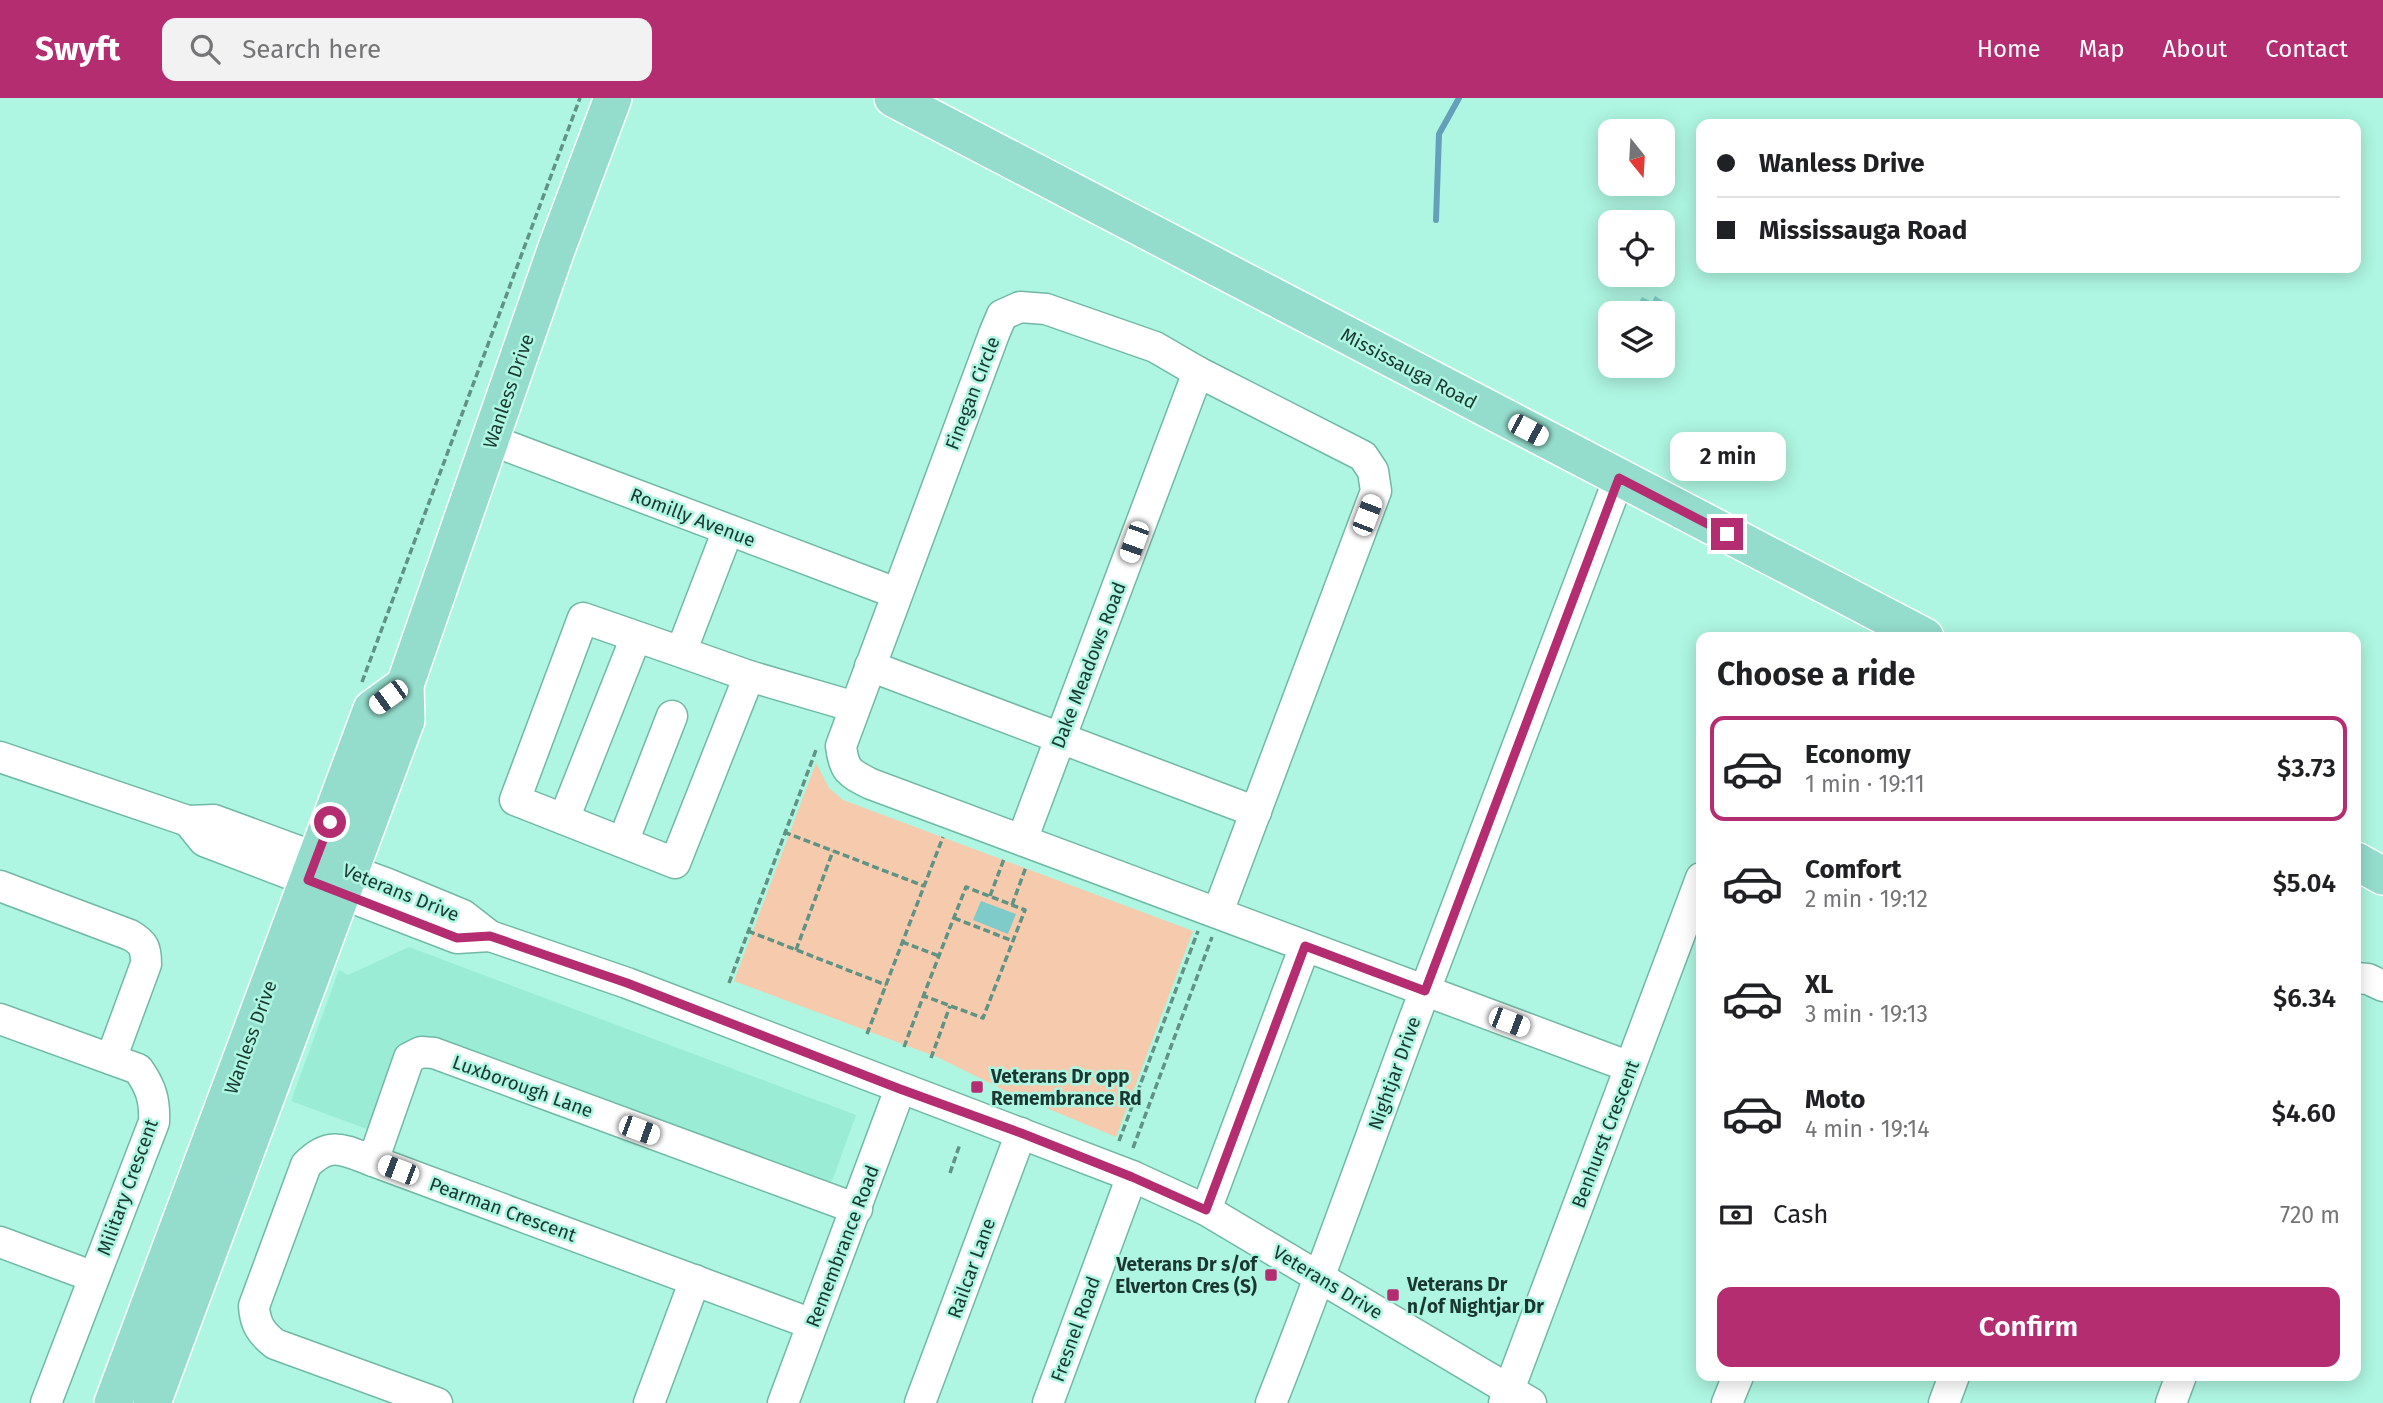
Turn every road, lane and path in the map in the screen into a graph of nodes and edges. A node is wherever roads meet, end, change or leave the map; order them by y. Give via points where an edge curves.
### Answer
1 (580, 98) edge
2 (613, 98) edge
3 (893, 98) edge
4 (1198, 372) junction
5 (491, 440) junction
6 (1619, 478) junction
7 (728, 530) junction
8 (896, 593) junction
9 (1915, 632) edge
10 (635, 637) junction
11 (681, 652) junction
12 (870, 666) junction
13 (749, 676) junction
14 (405, 685) junction
15 (359, 691) dead end
16 (855, 707) junction
17 (672, 716) dead end
18 (1060, 738) junction
19 (816, 750) dead end
20 (0, 757) edge
21 (1256, 812) junction
22 (564, 819) junction
23 (784, 832) junction
24 (943, 835) dead end
25 (623, 842) junction
26 (833, 851) junction
27 (1018, 855) junction
28 (2361, 864) edge
29 (312, 869) junction
30 (2383, 876) edge
31 (346, 882) junction
32 (0, 886) edge
33 (924, 886) junction
34 (1696, 891) edge
35 (990, 896) junction
36 (1012, 905) junction
37 (954, 918) junction
38 (1209, 926) junction
39 (747, 931) junction
40 (1013, 941) junction
41 (902, 942) junction
42 (1305, 946) junction
43 (796, 950) junction
44 (939, 956) junction
45 (2361, 978) edge
46 (729, 983) dead end
47 (886, 985) junction
48 (2383, 986) edge
49 (1425, 991) junction
50 (924, 996) junction
51 (950, 1006) junction
52 (0, 1019) edge
53 (867, 1034) dead end
54 (904, 1047) dead end
55 (931, 1058) dead end
56 (111, 1059) junction
57 (1630, 1067) junction
58 (900, 1089) junction
59 (1021, 1133) junction
60 (1119, 1141) dead end
61 (960, 1144) dead end
62 (373, 1161) junction
63 (1132, 1162) junction
64 (950, 1173) dead end
65 (857, 1209) junction
66 (1206, 1210) junction
67 (0, 1242) edge
68 (1320, 1276) junction
69 (94, 1277) junction
70 (695, 1280) junction
71 (813, 1324) junction
72 (1736, 1381) edge
73 (1952, 1381) edge
74 (2179, 1381) edge
75 (1515, 1399) edge
76 (46, 1403) edge
77 (113, 1403) edge
78 (152, 1403) edge
79 (437, 1403) edge
80 (649, 1403) edge
81 (783, 1403) edge
82 (920, 1403) edge
83 (1048, 1403) edge
84 (1271, 1403) edge
85 (1727, 1403) edge
86 (1944, 1403) edge
87 (2171, 1403) edge

1 - 15 path
2 - 5 main road, Wanless Drive
3 - 6 main road, Mississauga Road
4 - 8 street, Finegan Circle via 1155,347 1046,309 1020,307 1003,315
4 - 18 street, Dake Meadows Road
4 - 21 street, Finegan Circle via 1363,456 1373,471 1376,491
5 - 7 street, Romilly Avenue
5 - 14 main road, Wanless Drive
6 - 9 main road, Mississauga Road
6 - 49 street, Nightjar Drive
7 - 8 street, Romilly Avenue
7 - 11 street
8 - 12 street, Finegan Circle
10 - 11 street
10 - 22 street
10 - 22 street via 583,618 515,800
11 - 13 street
12 - 16 street, Finegan Circle
12 - 18 street
13 - 16 street
13 - 25 street via 675,863
14 - 29 main road, Wanless Drive via 372,709
14 - 31 main road, Wanless Drive via 406,720
16 - 27 street, Finegan Circle via 841,746 843,763 855,776
17 - 25 street
18 - 21 street
18 - 27 street, Dake Meadows Road
19 - 23 path
20 - 29 street, Veterans Drive via 188,821 214,820
21 - 38 street, Finegan Circle
22 - 25 street
23 - 26 path
23 - 39 path
24 - 33 path
26 - 33 path
26 - 43 path
27 - 35 path
27 - 36 path
27 - 38 street, Finegan Circle
28 - 30 main road
29 - 31 street, Veterans Drive
29 - 77 main road, Wanless Drive
31 - 58 street, Veterans Drive via 457,938 490,936 627,983
31 - 78 main road, Wanless Drive
32 - 56 street via 142,942 146,964
33 - 41 path
34 - 57 street, Benhurst Crescent
35 - 36 path
35 - 37 path via 966,887
36 - 40 path via 1025,910
37 - 40 path
37 - 44 path
38 - 42 street, Finegan Circle
38 - 60 path
38 - 63 path
39 - 43 path
39 - 46 path
40 - 51 path via 983,1018
41 - 44 path
41 - 47 path
42 - 49 street, Finegan Circle
42 - 66 street
43 - 47 path
44 - 50 path
45 - 48 street
47 - 53 path
49 - 57 street, Finegan Circle
49 - 68 street, Nightjar Drive
50 - 51 path
50 - 54 path
51 - 55 path
52 - 56 street, Military Crescent
56 - 69 street, Military Crescent via 138,1069 149,1084 154,1122
57 - 75 street, Benhurst Crescent
58 - 59 street, Veterans Drive
58 - 65 street, Remembrance Road
59 - 63 street, Veterans Drive
59 - 82 street, Railcar Lane
61 - 64 path
62 - 65 street, Luxborough Lane via 410,1058 421,1052 433,1053
62 - 70 street, Pearman Crescent
62 - 79 street, Pearman Crescent via 326,1149 306,1164 254,1306 254,1318 275,1344
63 - 66 street, Veterans Drive
63 - 83 street, Fresnel Road
65 - 71 street, Remembrance Road
66 - 68 street, Veterans Drive
67 - 69 street
68 - 75 street, Veterans Drive
68 - 84 street, Nightjar Drive
69 - 76 street, Military Crescent
70 - 71 street, Pearman Crescent
70 - 80 street
71 - 81 street, Remembrance Road
72 - 85 street
73 - 86 street
74 - 87 street

